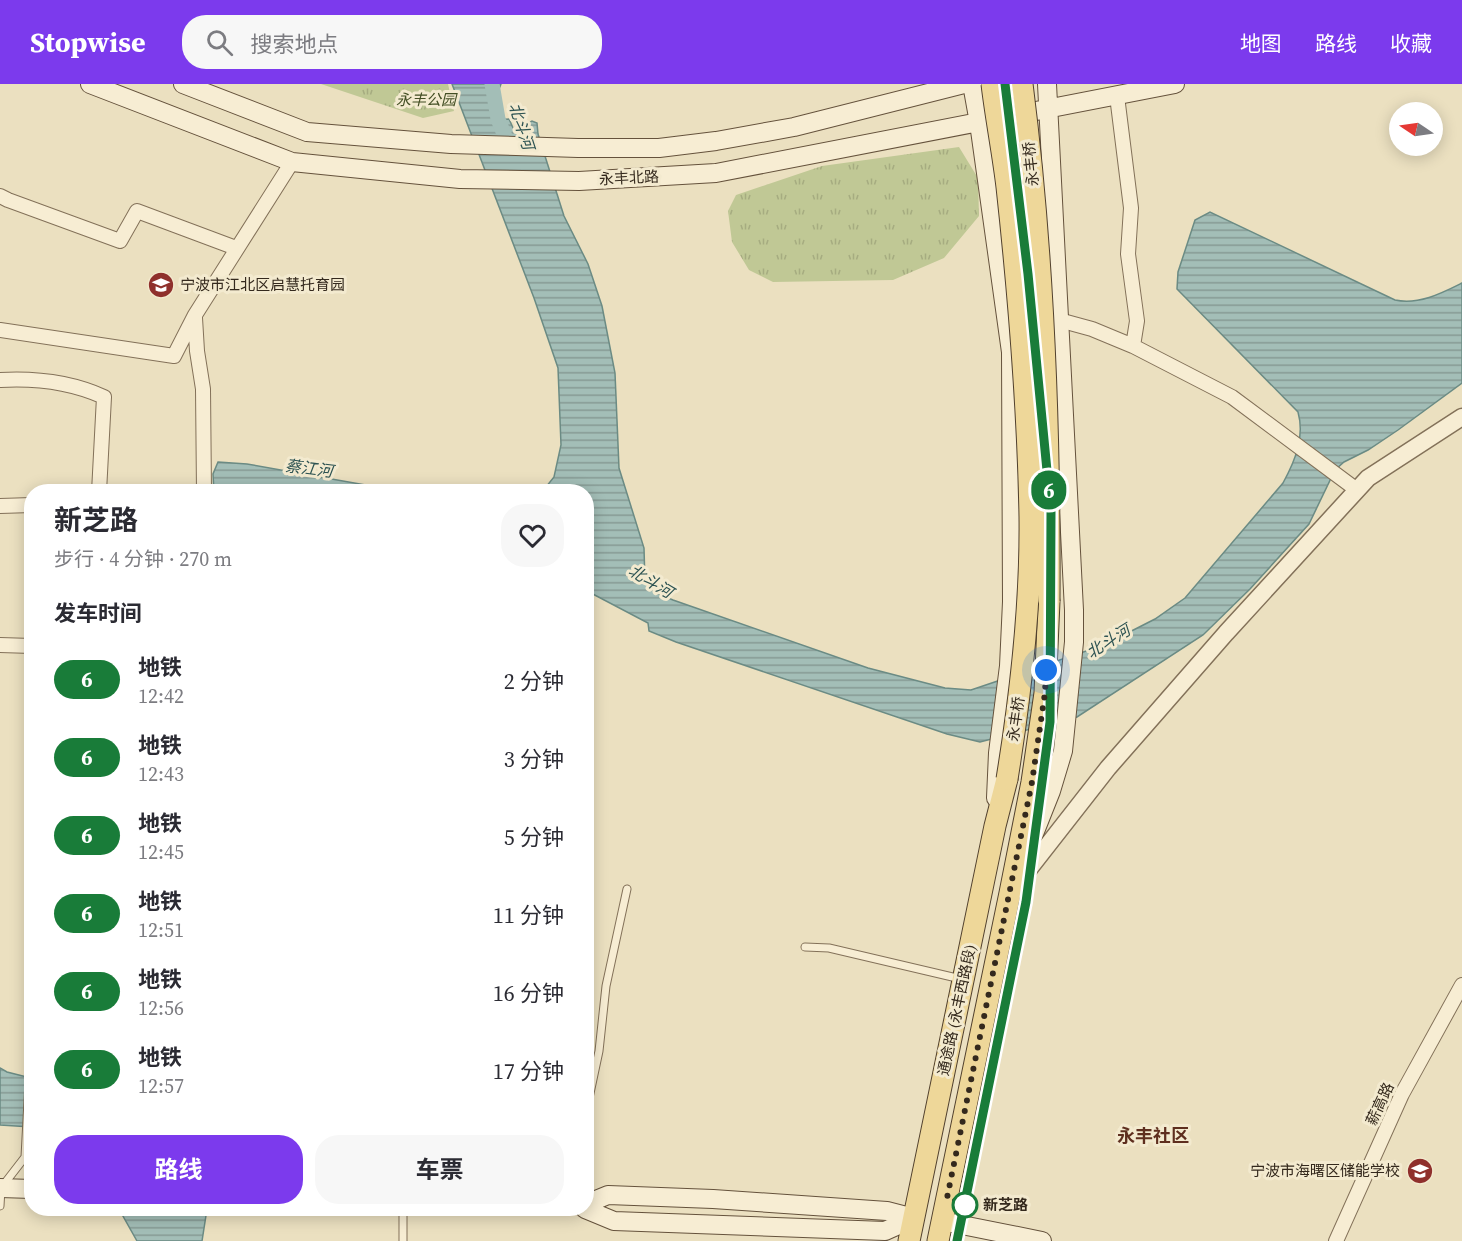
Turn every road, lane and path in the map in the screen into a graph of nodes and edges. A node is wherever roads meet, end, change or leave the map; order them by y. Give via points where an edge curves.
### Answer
1 (90, 84) edge
2 (183, 84) edge
3 (964, 84) edge
4 (972, 84) edge
5 (992, 84) edge
6 (1022, 84) edge
7 (1047, 84) edge
8 (1175, 84) edge
9 (1117, 96) junction
10 (1048, 110) junction
11 (979, 123) junction
12 (292, 162) junction
13 (0, 195) edge
14 (236, 248) junction
15 (195, 315) junction
16 (1059, 320) junction
17 (0, 330) edge
18 (1133, 346) junction
19 (0, 380) edge
20 (1462, 417) edge
21 (99, 484) edge
22 (204, 484) edge
23 (1357, 490) junction
24 (24, 505) edge
25 (0, 506) edge
26 (0, 645) edge
27 (24, 646) edge
28 (1007, 779) joint
29 (1032, 782) joint
30 (995, 826) junction
31 (627, 889) dead end
32 (1010, 893) junction
33 (805, 947) dead end
34 (964, 980) junction
35 (1462, 985) edge
36 (594, 1074) edge
37 (24, 1158) edge
38 (24, 1190) edge
39 (0, 1194) edge
40 (594, 1201) edge
41 (594, 1213) edge
42 (403, 1216) edge
43 (914, 1218) junction
44 (940, 1231) edge
45 (403, 1241) edge
46 (909, 1241) edge
47 (1042, 1241) edge
48 (1336, 1241) edge

1 - 12 main road, 永丰北路
2 - 3 main road, 永丰北路 via 307,132 451,144 658,148 794,127
4 - 11 main road
5 - 28 main road, 永丰桥, bridge via 1008,206 1027,422 1030,519 1019,701
6 - 29 main road, 永丰桥, bridge via 1033,176 1050,488 1045,693
7 - 10 main road
8 - 9 main road, 永丰北路
9 - 10 main road, 永丰北路
9 - 18 street via 1131,208 1128,254 1137,321
10 - 11 main road, 永丰北路
10 - 16 main road
11 - 12 main road, 永丰北路 via 716,173 579,181 460,179
11 - 30 main road via 1011,352 1009,666 998,753
12 - 14 street
13 - 14 street via 120,241 137,211
14 - 15 street
15 - 17 street via 174,356
15 - 22 street via 203,389
16 - 18 street
16 - 32 main road via 1074,642 1063,751 1052,790
18 - 23 street via 1232,397
19 - 21 street via 33,379 104,397
20 - 23 street via 1368,478
23 - 32 street via 1108,768
24 - 25 street
26 - 27 street
28 - 30 main road, 通途路 (永丰西路段)
29 - 32 main road, 通途路 (永丰西路段)
30 - 34 main road, 通途路 (永丰西路段)
31 - 36 lane via 606,986
32 - 44 main road, 通途路 (永丰西路段)
33 - 34 lane via 829,948
34 - 43 main road, 通途路 (永丰西路段)
35 - 48 street, 薪高路 via 1402,1094
37 - 39 lane
38 - 39 main road
40 - 43 main road via 608,1195 713,1199 887,1211
41 - 43 main road via 614,1221 885,1231
42 - 45 lane
43 - 46 main road, 通途路 (永丰西路段)
44 - 47 main road

